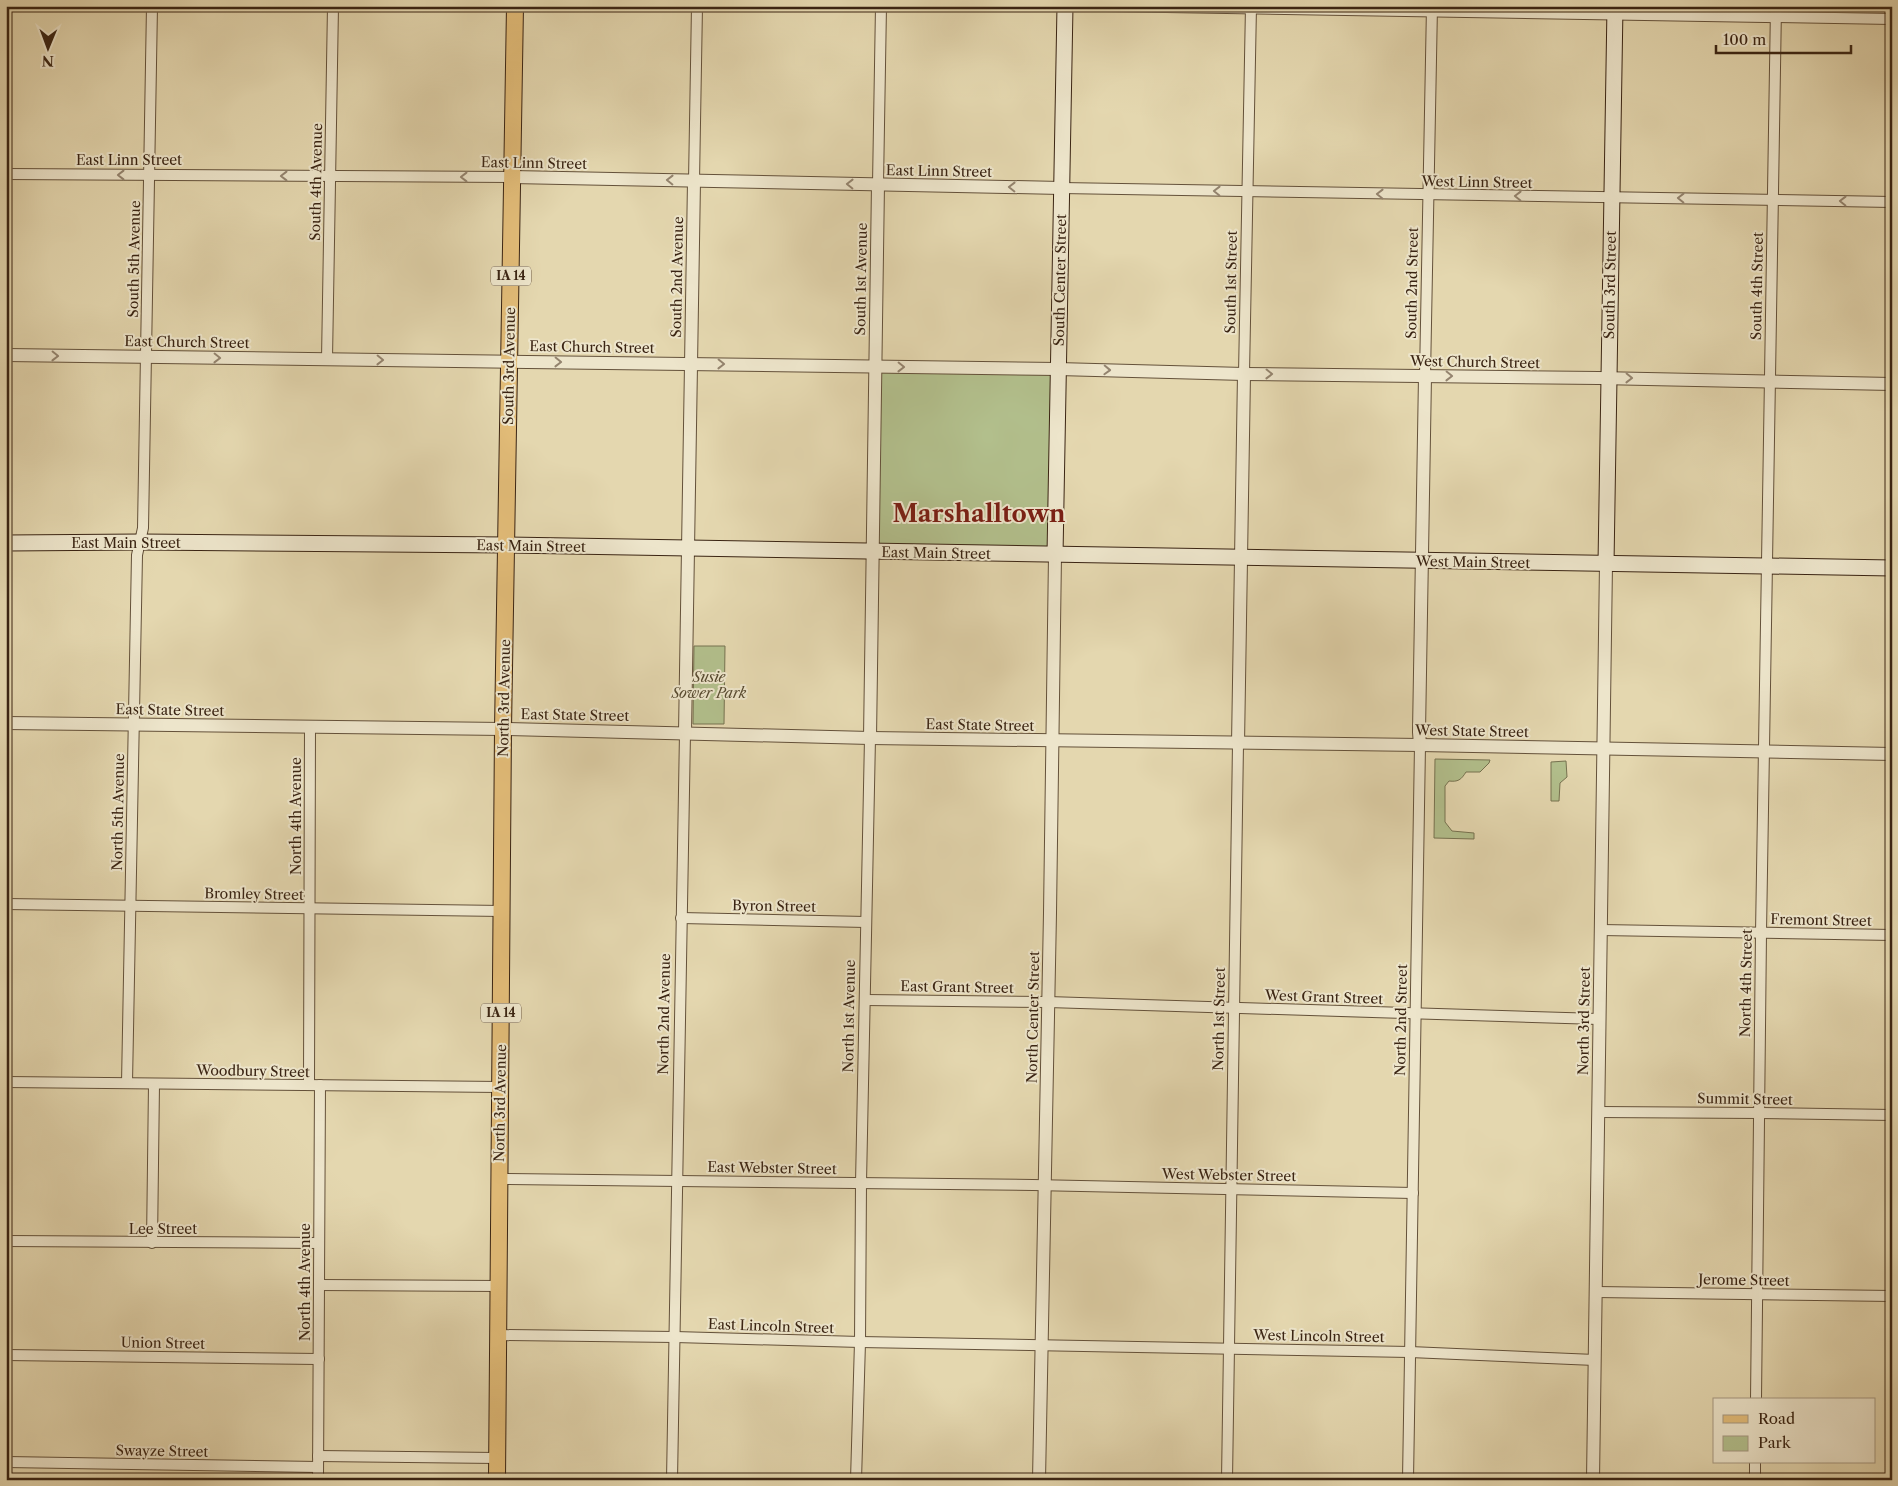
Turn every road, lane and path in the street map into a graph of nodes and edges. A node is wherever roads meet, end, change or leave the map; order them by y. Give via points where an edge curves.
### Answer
1 (152, 6) edge
2 (333, 6) edge
3 (515, 6) edge
4 (697, 6) edge
5 (881, 6) edge
6 (1065, 6) edge
7 (1105, 6) edge
8 (1251, 7) edge
9 (1432, 8) edge
10 (1615, 10) edge
11 (1776, 11) edge
12 (1892, 18) edge
13 (6, 174) edge
14 (149, 175) junction
15 (330, 176) junction
16 (512, 177) junction
17 (694, 181) junction
18 (878, 184) junction
19 (1061, 188) junction
20 (1248, 192) junction
21 (1429, 194) junction
22 (1612, 197) junction
23 (1773, 200) junction
24 (1892, 202) edge
25 (6, 355) edge
26 (146, 357) junction
27 (327, 359) junction
28 (510, 361) junction
29 (691, 364) junction
30 (875, 366) junction
31 (1058, 369) junction
32 (1244, 374) junction
33 (1425, 376) junction
34 (1609, 378) junction
35 (1770, 381) junction
36 (1892, 384) edge
37 (140, 542) junction
38 (6, 543) edge
39 (507, 546) junction
40 (688, 549) junction
41 (872, 552) junction
42 (1055, 555) junction
43 (1241, 558) junction
44 (1422, 561) junction
45 (1606, 564) junction
46 (1766, 566) junction
47 (1892, 568) edge
48 (6, 722) edge
49 (134, 724) junction
50 (310, 726) junction
51 (503, 729) junction
52 (685, 733) junction
53 (870, 738) junction
54 (1052, 741) junction
55 (1238, 744) junction
56 (1420, 745) junction
57 (1603, 749) junction
58 (1764, 753) junction
59 (1892, 754) edge
60 (6, 904) edge
61 (130, 906) junction
62 (310, 908) junction
63 (502, 911) junction
64 (681, 918) junction
65 (866, 922) junction
66 (1601, 930) junction
67 (1761, 933) junction
68 (1892, 935) edge
69 (865, 1000) junction
70 (1048, 1002) junction
71 (1234, 1008) junction
72 (1416, 1013) junction
73 (1600, 1019) junction
74 (6, 1082) edge
75 (127, 1083) junction
76 (154, 1084) junction
77 (309, 1085) junction
78 (320, 1085) junction
79 (500, 1087) junction
80 (1598, 1112) junction
81 (1759, 1112) junction
82 (1892, 1115) edge
83 (500, 1179) junction
84 (677, 1181) junction
85 (861, 1183) junction
86 (1044, 1185) junction
87 (1232, 1189) junction
88 (1413, 1193) junction
89 (6, 1240) edge
90 (152, 1243) junction
91 (319, 1243) junction
92 (319, 1285) junction
93 (499, 1286) junction
94 (1596, 1292) junction
95 (1757, 1294) junction
96 (1892, 1296) edge
97 (498, 1335) junction
98 (675, 1337) junction
99 (860, 1342) junction
100 (1042, 1345) junction
101 (1230, 1349) junction
102 (1410, 1352) junction
103 (6, 1355) edge
104 (318, 1359) junction
105 (1595, 1360) junction
106 (1756, 1398) edge
107 (497, 1458) junction
108 (6, 1462) edge
109 (318, 1462) junction
110 (1755, 1464) edge
111 (318, 1480) edge
112 (497, 1480) edge
113 (672, 1480) edge
114 (856, 1480) edge
115 (1039, 1480) edge
116 (1227, 1480) edge
117 (1408, 1480) edge
118 (1593, 1480) edge
119 (1755, 1480) edge

1 - 14 street, South 5th Avenue
2 - 15 street, South 4th Avenue
3 - 16 main road, South 3rd Avenue / IA 14
4 - 17 street, South 2nd Avenue
5 - 18 street, South 1st Avenue
6 - 19 main road, South Center Street
7 - 8 street
8 - 9 street
8 - 20 street, South 1st Street
9 - 10 street
9 - 21 street, South 2nd Street
10 - 11 street
10 - 22 main road, South 3rd Street
11 - 12 street
11 - 23 street, South 4th Street
14 -> 13 street, East Linn Street
15 -> 14 street, East Linn Street
14 - 26 street, South 5th Avenue
16 -> 15 street, East Linn Street
15 - 27 street, South 4th Avenue
17 -> 16 street, East Linn Street
16 - 28 main road, South 3rd Avenue / IA 14
18 -> 17 street, East Linn Street
17 - 29 street, South 2nd Avenue
19 -> 18 street, East Linn Street
18 - 30 street, South 1st Avenue
20 -> 19 street, West Linn Street
19 - 31 main road, South Center Street
21 -> 20 street, West Linn Street
20 - 32 street, South 1st Street
22 -> 21 street, West Linn Street
21 - 33 street, South 2nd Street
23 -> 22 street, West Linn Street
22 - 34 main road, South 3rd Street
24 -> 23 street, West Linn Street
23 - 35 street, South 4th Street
25 -> 26 street, East Church Street
26 -> 27 street, East Church Street
26 - 37 street, South 5th Avenue via 143,528
27 -> 28 street, East Church Street
28 -> 29 street, East Church Street
28 - 39 main road, South 3rd Avenue / IA 14
29 -> 30 street, East Church Street
29 - 40 street, South 2nd Avenue
30 -> 31 street, East Church Street
30 - 41 street, South 1st Avenue
31 -> 32 street, West Church Street
31 - 42 main road, South Center Street
32 -> 33 street, West Church Street
32 - 43 street, South 1st Street
33 -> 34 street, West Church Street
33 - 44 street, South 2nd Street
34 -> 35 street, West Church Street
34 - 45 main road, South 3rd Street
35 - 36 street, West Church Street
35 - 46 street, South 4th Street
37 - 38 main road, East Main Street
37 - 39 main road, East Main Street
37 - 49 street, North 5th Avenue via 137,555
39 - 40 main road, East Main Street
39 - 51 main road, North 3rd Avenue / IA 14
40 - 41 main road, East Main Street
40 - 52 street, North 2nd Avenue
41 - 42 main road, East Main Street
41 - 53 street, North 1st Avenue
42 - 43 main road, West Main Street
42 - 54 street, North Center Street
43 - 44 main road, West Main Street
43 - 55 street, North 1st Street
44 - 45 main road, West Main Street
44 - 56 street, North 2nd Street
45 - 46 main road, West Main Street
45 - 57 street, North 3rd Street
46 - 47 main road, West Main Street
46 - 58 street, North 4th Street
48 - 49 street, East State Street
49 - 50 street, East State Street
49 - 61 street, North 5th Avenue
50 - 51 street, East State Street
50 - 62 street, North 4th Avenue
51 - 52 street, East State Street
51 - 63 main road, North 3rd Avenue / IA 14
52 - 53 street, East State Street
52 - 64 street, North 2nd Avenue
53 - 54 street, East State Street
53 - 65 street, North 1st Avenue
54 - 55 street, West State Street
54 - 70 street, North Center Street
55 - 56 street, West State Street
55 - 71 street, North 1st Street
56 - 57 street, West State Street
56 - 72 street, North 2nd Street
57 - 58 street, West State Street
57 - 66 street, North 3rd Street
58 - 59 street, West State Street
58 - 67 street, North 4th Street
60 - 61 street, Bromley Street
61 - 62 street, Bromley Street
61 - 75 street, North 5th Avenue
62 - 63 street, Bromley Street
62 - 77 street, North 4th Avenue
63 - 79 main road, North 3rd Avenue / IA 14
64 - 65 street, Byron Street
64 - 84 street, North 2nd Avenue
65 - 69 street, North 1st Avenue
66 - 67 street, Fremont Street
66 - 73 street, North 3rd Street
67 - 68 street, Fremont Street
67 - 81 street, North 4th Street
69 - 70 street, East Grant Street
69 - 85 street, North 1st Avenue
70 - 71 street, West Grant Street
70 - 86 street, North Center Street
71 - 72 street, West Grant Street
71 - 87 street, North 1st Street
72 - 73 street, West Grant Street
72 - 88 street, North 2nd Street
73 - 80 street, North 3rd Street
74 - 75 street, Woodbury Street
75 - 76 street, Woodbury Street
76 - 77 street, Woodbury Street
76 - 90 street
77 - 78 street, Woodbury Street
78 - 79 street, Woodbury Street
78 - 91 street, North 4th Avenue
79 - 83 main road, North 3rd Avenue / IA 14
80 - 81 street, Summit Street
80 - 94 street, North 3rd Street
81 - 82 street, Summit Street
81 - 95 street, North 4th Street
83 - 84 street, East Webster Street
83 - 93 main road, North 3rd Avenue / IA 14
84 - 85 street, East Webster Street
84 - 98 street, North 2nd Avenue
85 - 86 street, East Webster Street
85 - 99 street, North 1st Avenue
86 - 87 street, West Webster Street
86 - 100 street, North Center Street
87 - 88 street, West Webster Street
87 - 101 street, North 1st Street
88 - 102 street, North 2nd Street
89 - 90 street, Lee Street
90 - 91 street, Lee Street
91 - 92 street, North 4th Avenue
92 - 93 street
92 - 104 street, North 4th Avenue
93 - 97 main road, North 3rd Avenue / IA 14
94 - 95 street, Jerome Street
94 - 105 street, North 3rd Street
95 - 96 street, Jerome Street
95 - 106 street, North 4th Street
97 - 98 street, East Lincoln Street
97 - 107 main road, North 3rd Avenue / IA 14
98 - 99 street, East Lincoln Street
98 - 113 street, North 2nd Avenue
99 - 100 street, East Lincoln Street
99 - 114 street, North 1st Avenue
100 - 101 street, West Lincoln Street
100 - 115 street, North Center Street
101 - 102 street, West Lincoln Street
101 - 116 street, North 1st Street
102 - 105 street, West Lincoln Street
102 - 117 street, North 2nd Street
103 - 104 street, Union Street
104 - 109 street, North 4th Avenue
105 - 118 street, North 3rd Street
107 - 109 street, Swayze Street
107 - 112 main road, North 3rd Avenue / IA 14
108 - 109 street, Swayze Street
109 - 111 street, North 4th Avenue
110 - 119 street

